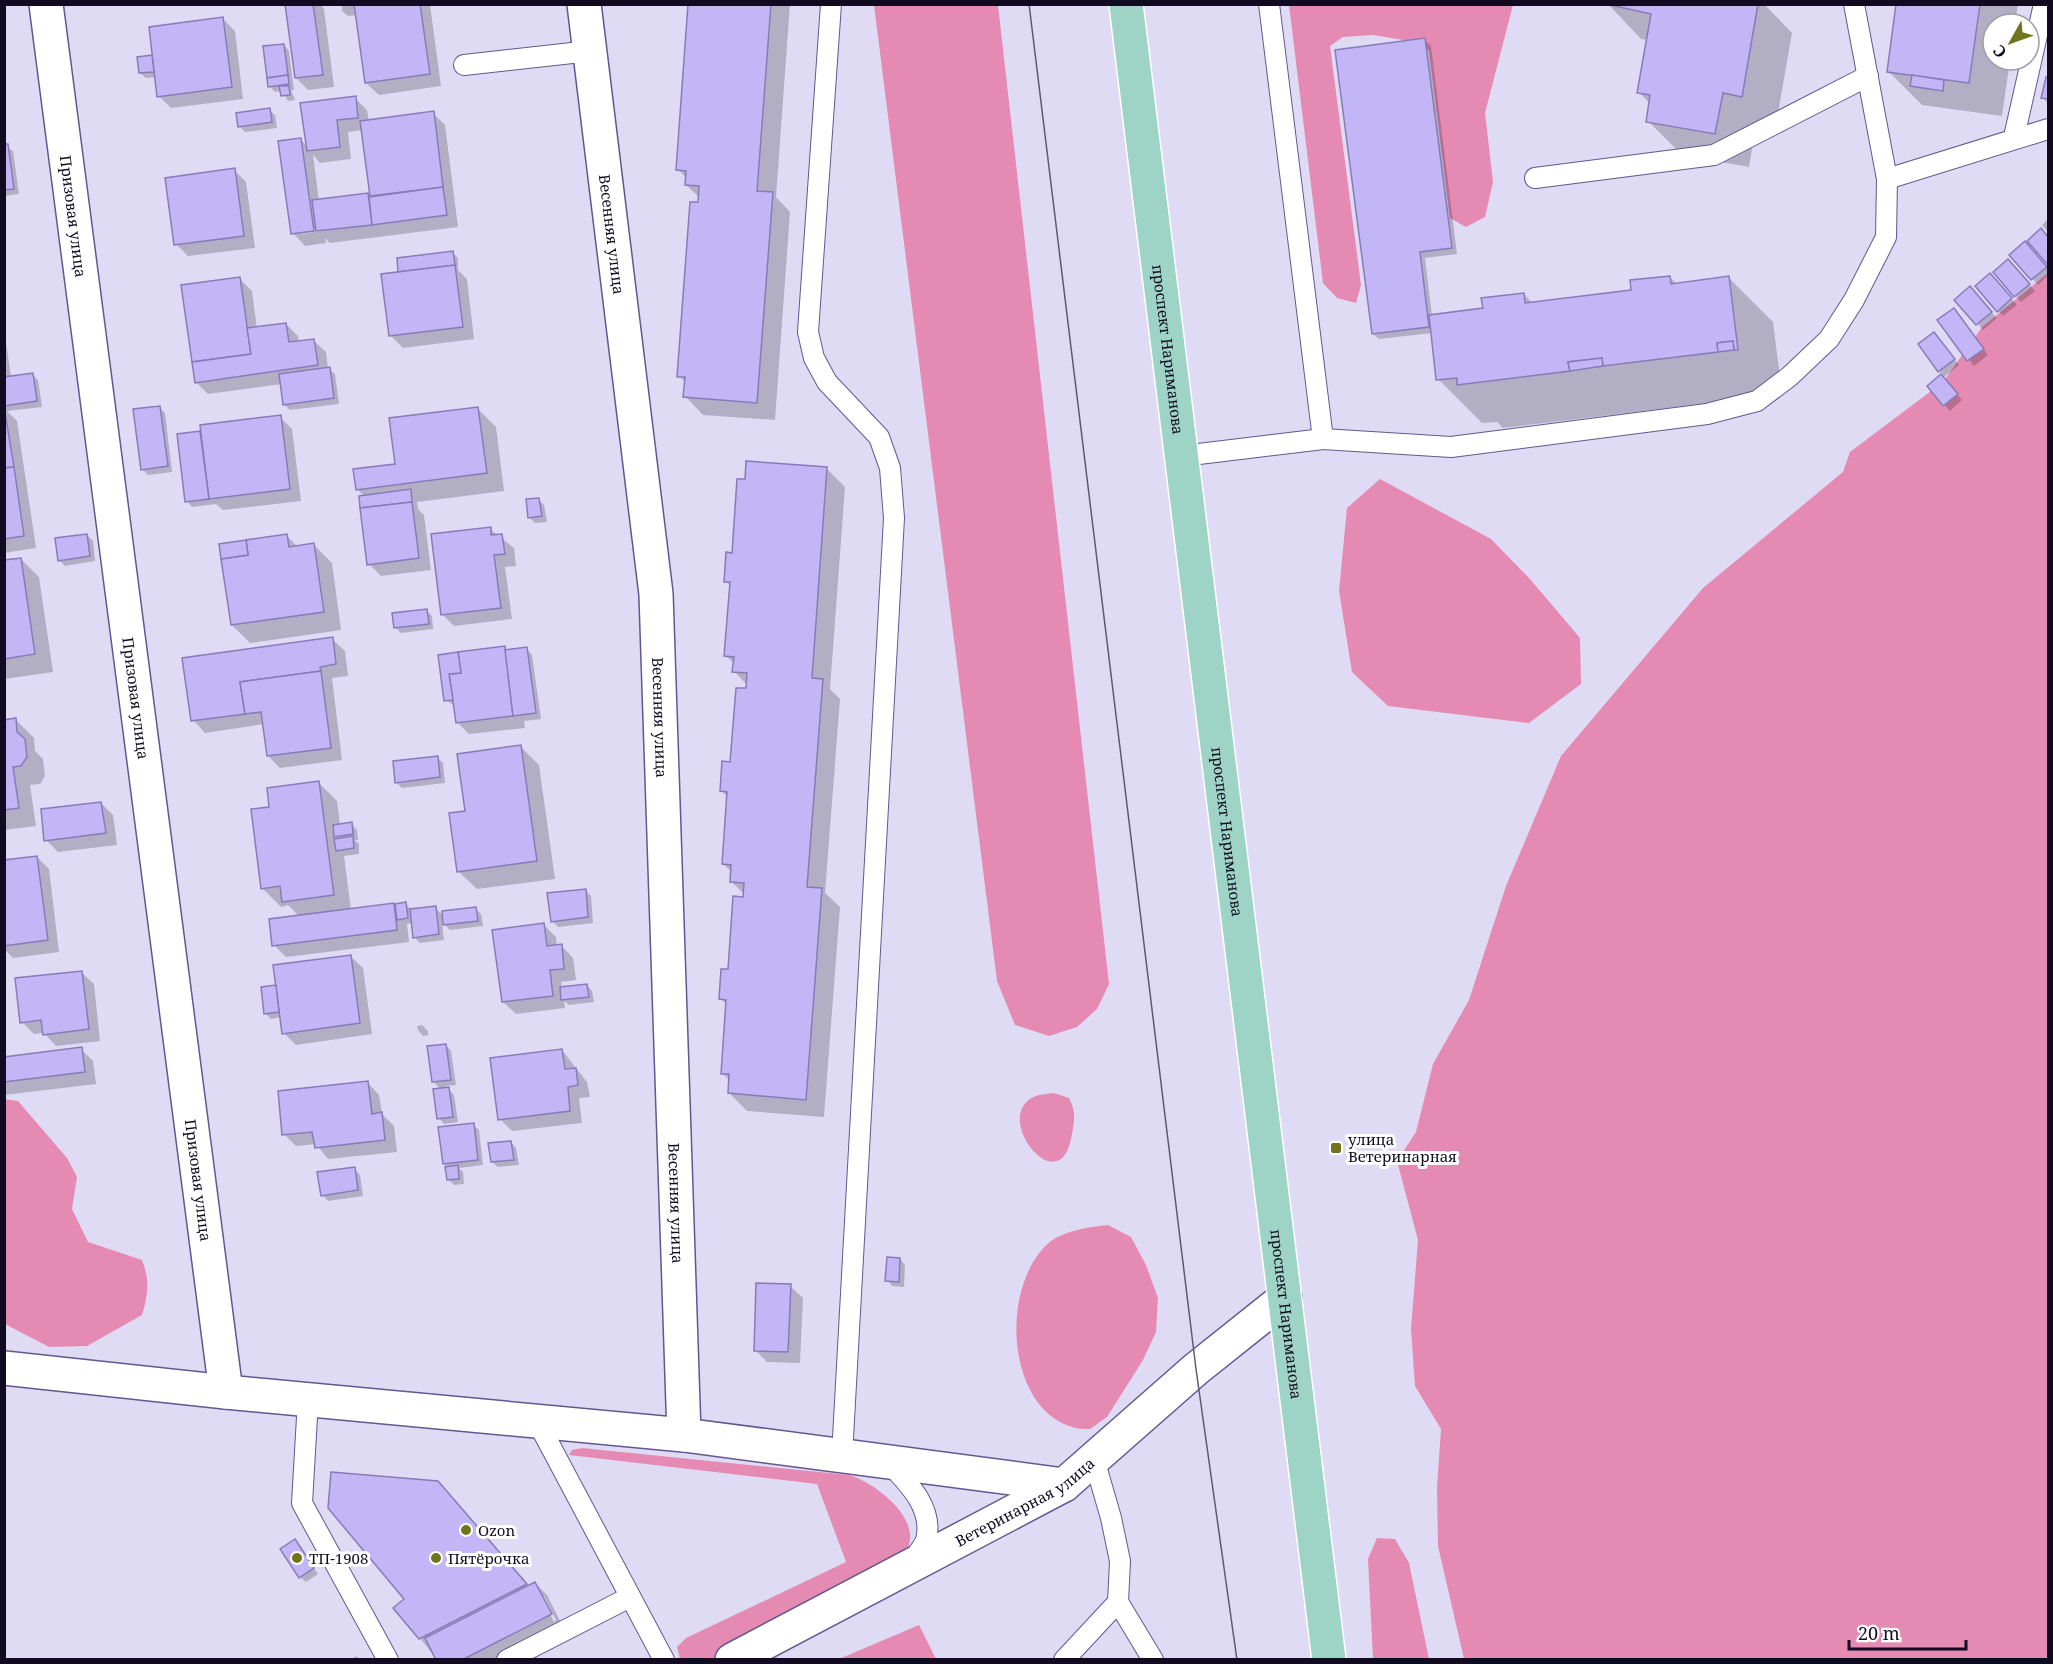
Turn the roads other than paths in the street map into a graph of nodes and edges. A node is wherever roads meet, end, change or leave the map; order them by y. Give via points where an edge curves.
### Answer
1 (46, 4) edge
2 (584, 4) edge
3 (831, 4) edge
4 (1126, 4) edge
5 (1269, 4) edge
6 (1854, 4) edge
7 (2044, 4) edge
8 (590, 51) junction
9 (464, 65) dead end
10 (1868, 76) junction
11 (2049, 129) edge
12 (2014, 137) junction
13 (1534, 177) dead end
14 (1887, 179) junction
15 (1323, 439) junction
16 (1182, 456) junction
17 (1285, 1298) junction
18 (4, 1368) edge
19 (225, 1392) junction
20 (308, 1400) junction
21 (537, 1421) junction
22 (684, 1435) junction
23 (842, 1456) junction
24 (1094, 1459) junction
25 (888, 1462) junction
26 (1064, 1485) junction
27 (909, 1567) junction
28 (630, 1597) junction
29 (1118, 1602) junction
30 (388, 1659) edge
31 (507, 1659) edge
32 (664, 1659) edge
33 (732, 1659) edge
34 (1064, 1659) edge
35 (1153, 1659) edge
36 (1329, 1659) edge

1 - 19 street, Призовая улица
2 - 8 street, Весенняя улица
3 - 23 lane via 808,332 814,358 827,382 879,437 890,468 894,518
4 - 16 main road, проспект Нариманова
5 - 15 lane
6 - 10 lane
7 - 12 lane
8 - 9 lane
8 - 22 street, Весенняя улица via 656,594
10 - 13 lane via 1714,155
10 - 14 lane
11 - 12 lane
12 - 14 lane
14 - 15 lane via 1886,237 1854,300 1829,339 1757,401 1707,414 1451,447
15 - 16 lane
16 - 17 main road, проспект Нариманова
17 - 24 street, Ветеринарная улица via 1196,1369
17 - 36 main road, проспект Нариманова
18 - 19 street
19 - 20 street
20 - 21 street
20 - 30 lane via 302,1503
21 - 22 street
21 - 28 lane
22 - 23 street
23 - 25 street
24 - 26 street, Ветеринарная улица
24 - 29 lane via 1120,1561
25 - 26 street
25 - 27 lane via 915,1490 926,1515 926,1540
26 - 27 street, Ветеринарная улица
27 - 33 street, Ветеринарная улица
28 - 31 lane
28 - 32 lane
29 - 34 lane
29 - 35 lane

